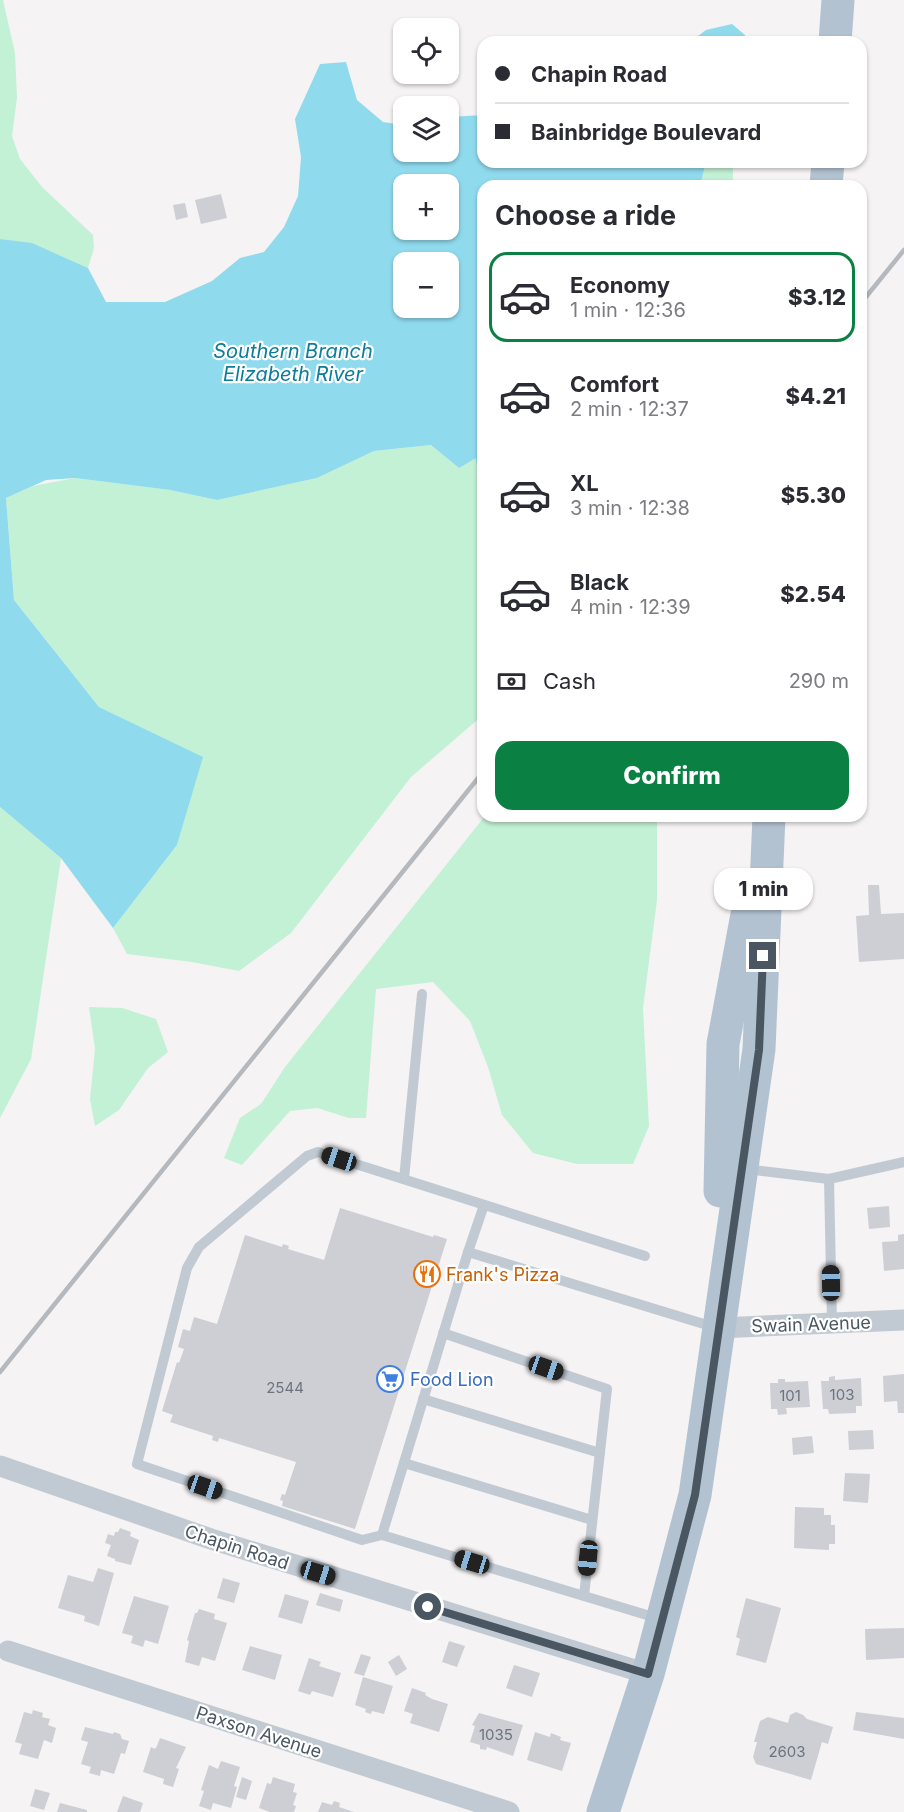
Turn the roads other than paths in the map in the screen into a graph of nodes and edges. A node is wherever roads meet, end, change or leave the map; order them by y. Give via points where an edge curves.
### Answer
1 (838, 0) edge
2 (835, 36) edge
3 (766, 822) edge
4 (767, 822) edge
5 (422, 994) dead end
6 (904, 1162) edge
7 (741, 1168) junction
8 (404, 1179) junction
9 (829, 1179) junction
10 (484, 1205) junction
11 (468, 1252) junction
12 (645, 1256) dead end
13 (904, 1320) edge
14 (832, 1324) junction
15 (718, 1328) junction
16 (443, 1334) junction
17 (423, 1399) junction
18 (600, 1453) junction
19 (404, 1463) junction
20 (0, 1466) edge
21 (592, 1520) junction
22 (382, 1534) junction
23 (584, 1596) junction
24 (663, 1620) junction
25 (8, 1651) dead end
26 (648, 1674) junction
27 (509, 1812) edge
28 (603, 1812) edge

1 - 2 main road
3 - 15 main road via 723,1044
4 - 7 main road via 759,1050
5 - 8 lane
6 - 9 lane
7 - 9 lane
7 - 15 main road
8 - 10 lane
8 - 22 lane via 318,1152 307,1156 199,1247 187,1268 137,1464 362,1540
9 - 14 lane
10 - 11 lane
10 - 12 lane
11 - 15 lane
11 - 16 lane
13 - 14 street, Swain Avenue
14 - 15 street, Swain Avenue
15 - 24 main road via 695,1495
16 - 17 lane
16 - 18 lane via 607,1389
17 - 18 lane
17 - 19 lane
18 - 21 lane
19 - 21 lane
19 - 22 lane
20 - 26 street, Chapin Road via 232,1546
21 - 23 lane
22 - 23 lane
23 - 24 lane
24 - 26 main road
25 - 27 street, Paxson Avenue
26 - 28 main road

